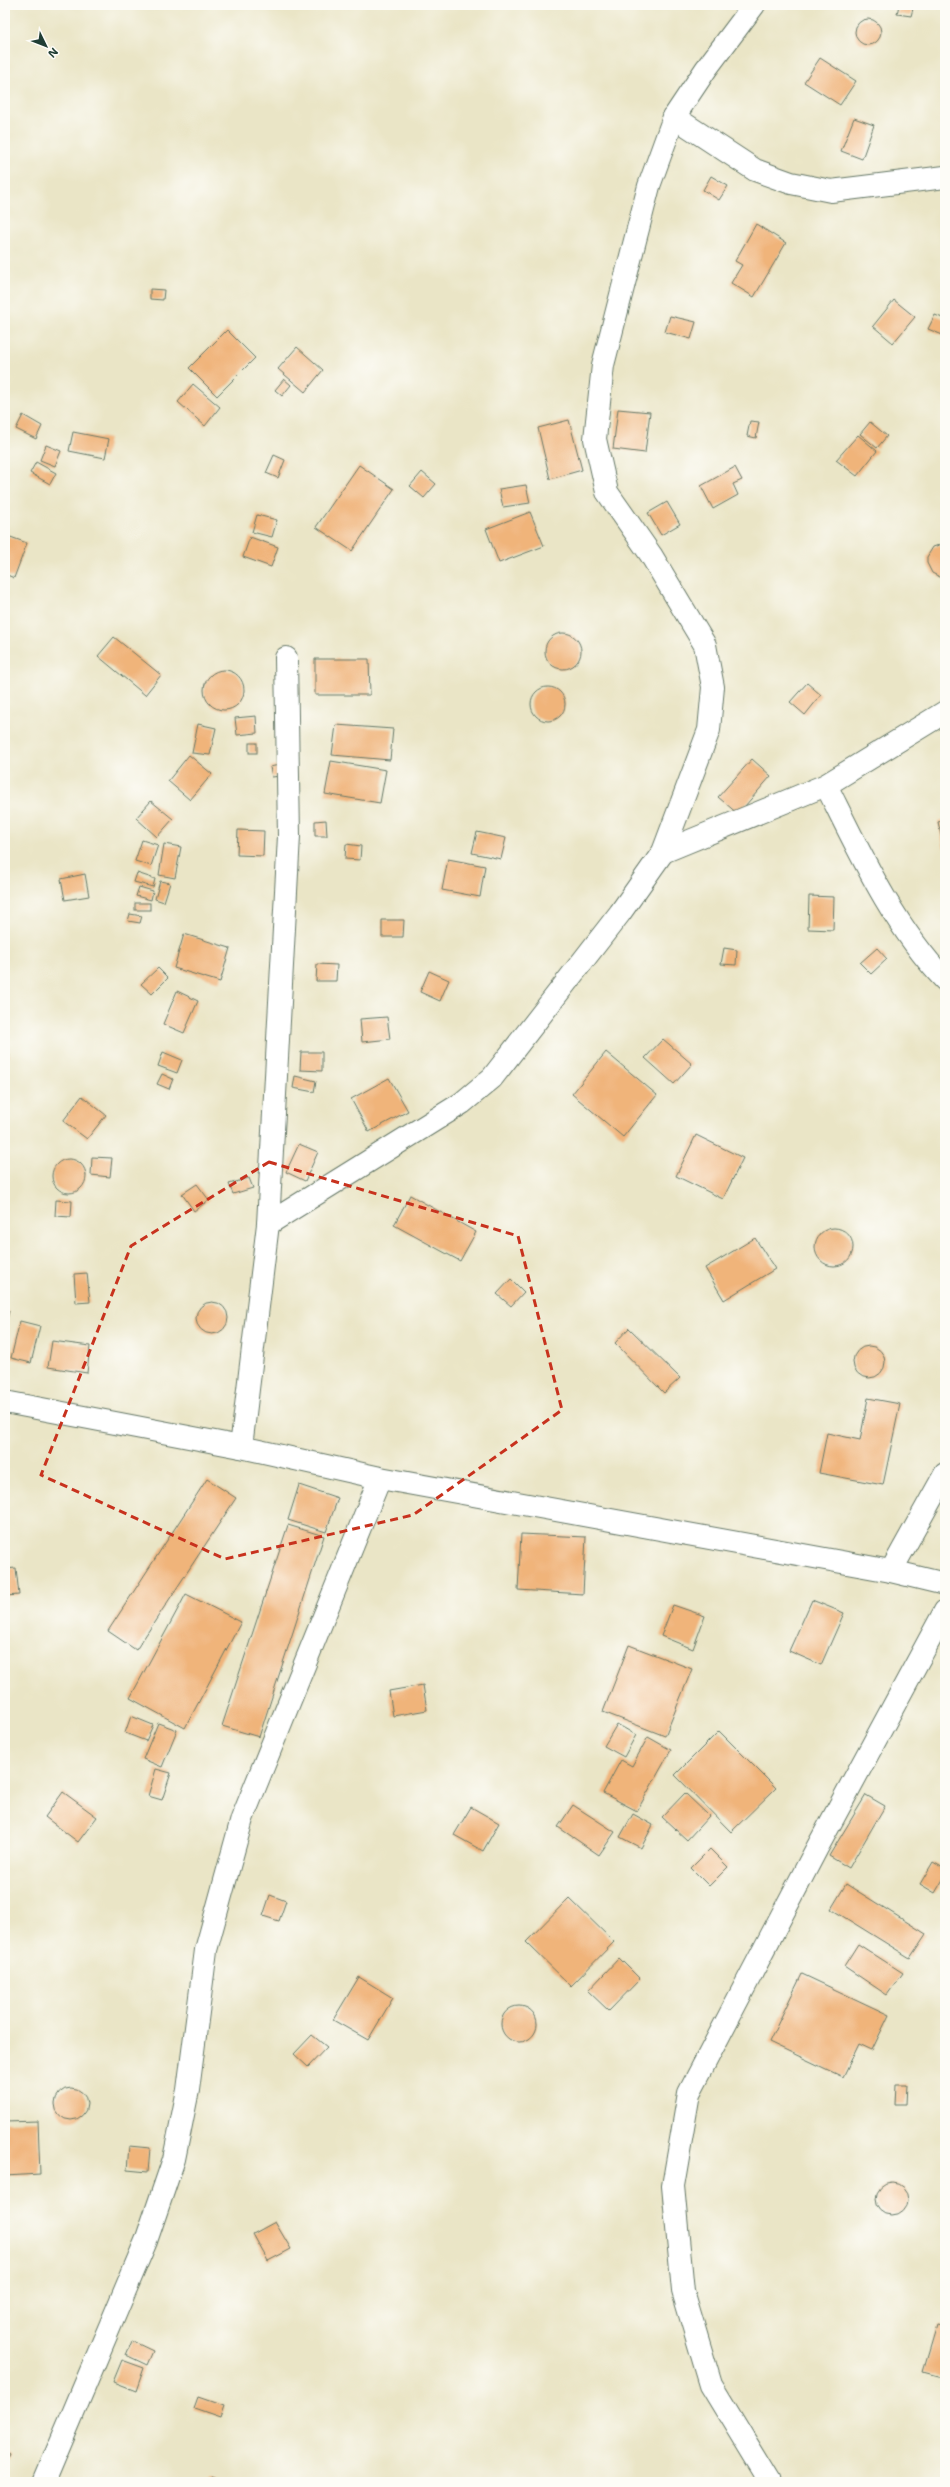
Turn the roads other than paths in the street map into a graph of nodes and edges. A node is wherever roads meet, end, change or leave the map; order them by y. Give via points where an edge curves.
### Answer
1 (754, 5) edge
2 (674, 118) junction
3 (945, 177) edge
4 (286, 658) dead end
5 (945, 712) edge
6 (826, 785) junction
7 (663, 852) junction
8 (945, 980) edge
9 (268, 1224) junction
10 (5, 1402) edge
11 (241, 1447) junction
12 (945, 1474) edge
13 (380, 1478) junction
14 (891, 1571) junction
15 (945, 1584) edge
16 (945, 1611) edge
17 (44, 2482) edge
18 (770, 2482) edge

1 - 2 street via 706,69
2 - 3 street via 756,170 804,186 831,191
2 - 7 street via 649,186 603,365 595,439 607,492 651,555 705,645 713,687 709,730
4 - 9 street via 289,836
5 - 6 street
6 - 7 street
6 - 8 street via 878,888 928,962
7 - 9 street via 620,913 492,1078 462,1103
9 - 11 street
10 - 11 street
11 - 13 street
12 - 14 street
13 - 14 street
13 - 17 street via 242,1819 206,1950 188,2090 174,2159 146,2241
14 - 15 street
16 - 18 street via 689,2093 672,2186 683,2291 711,2385

